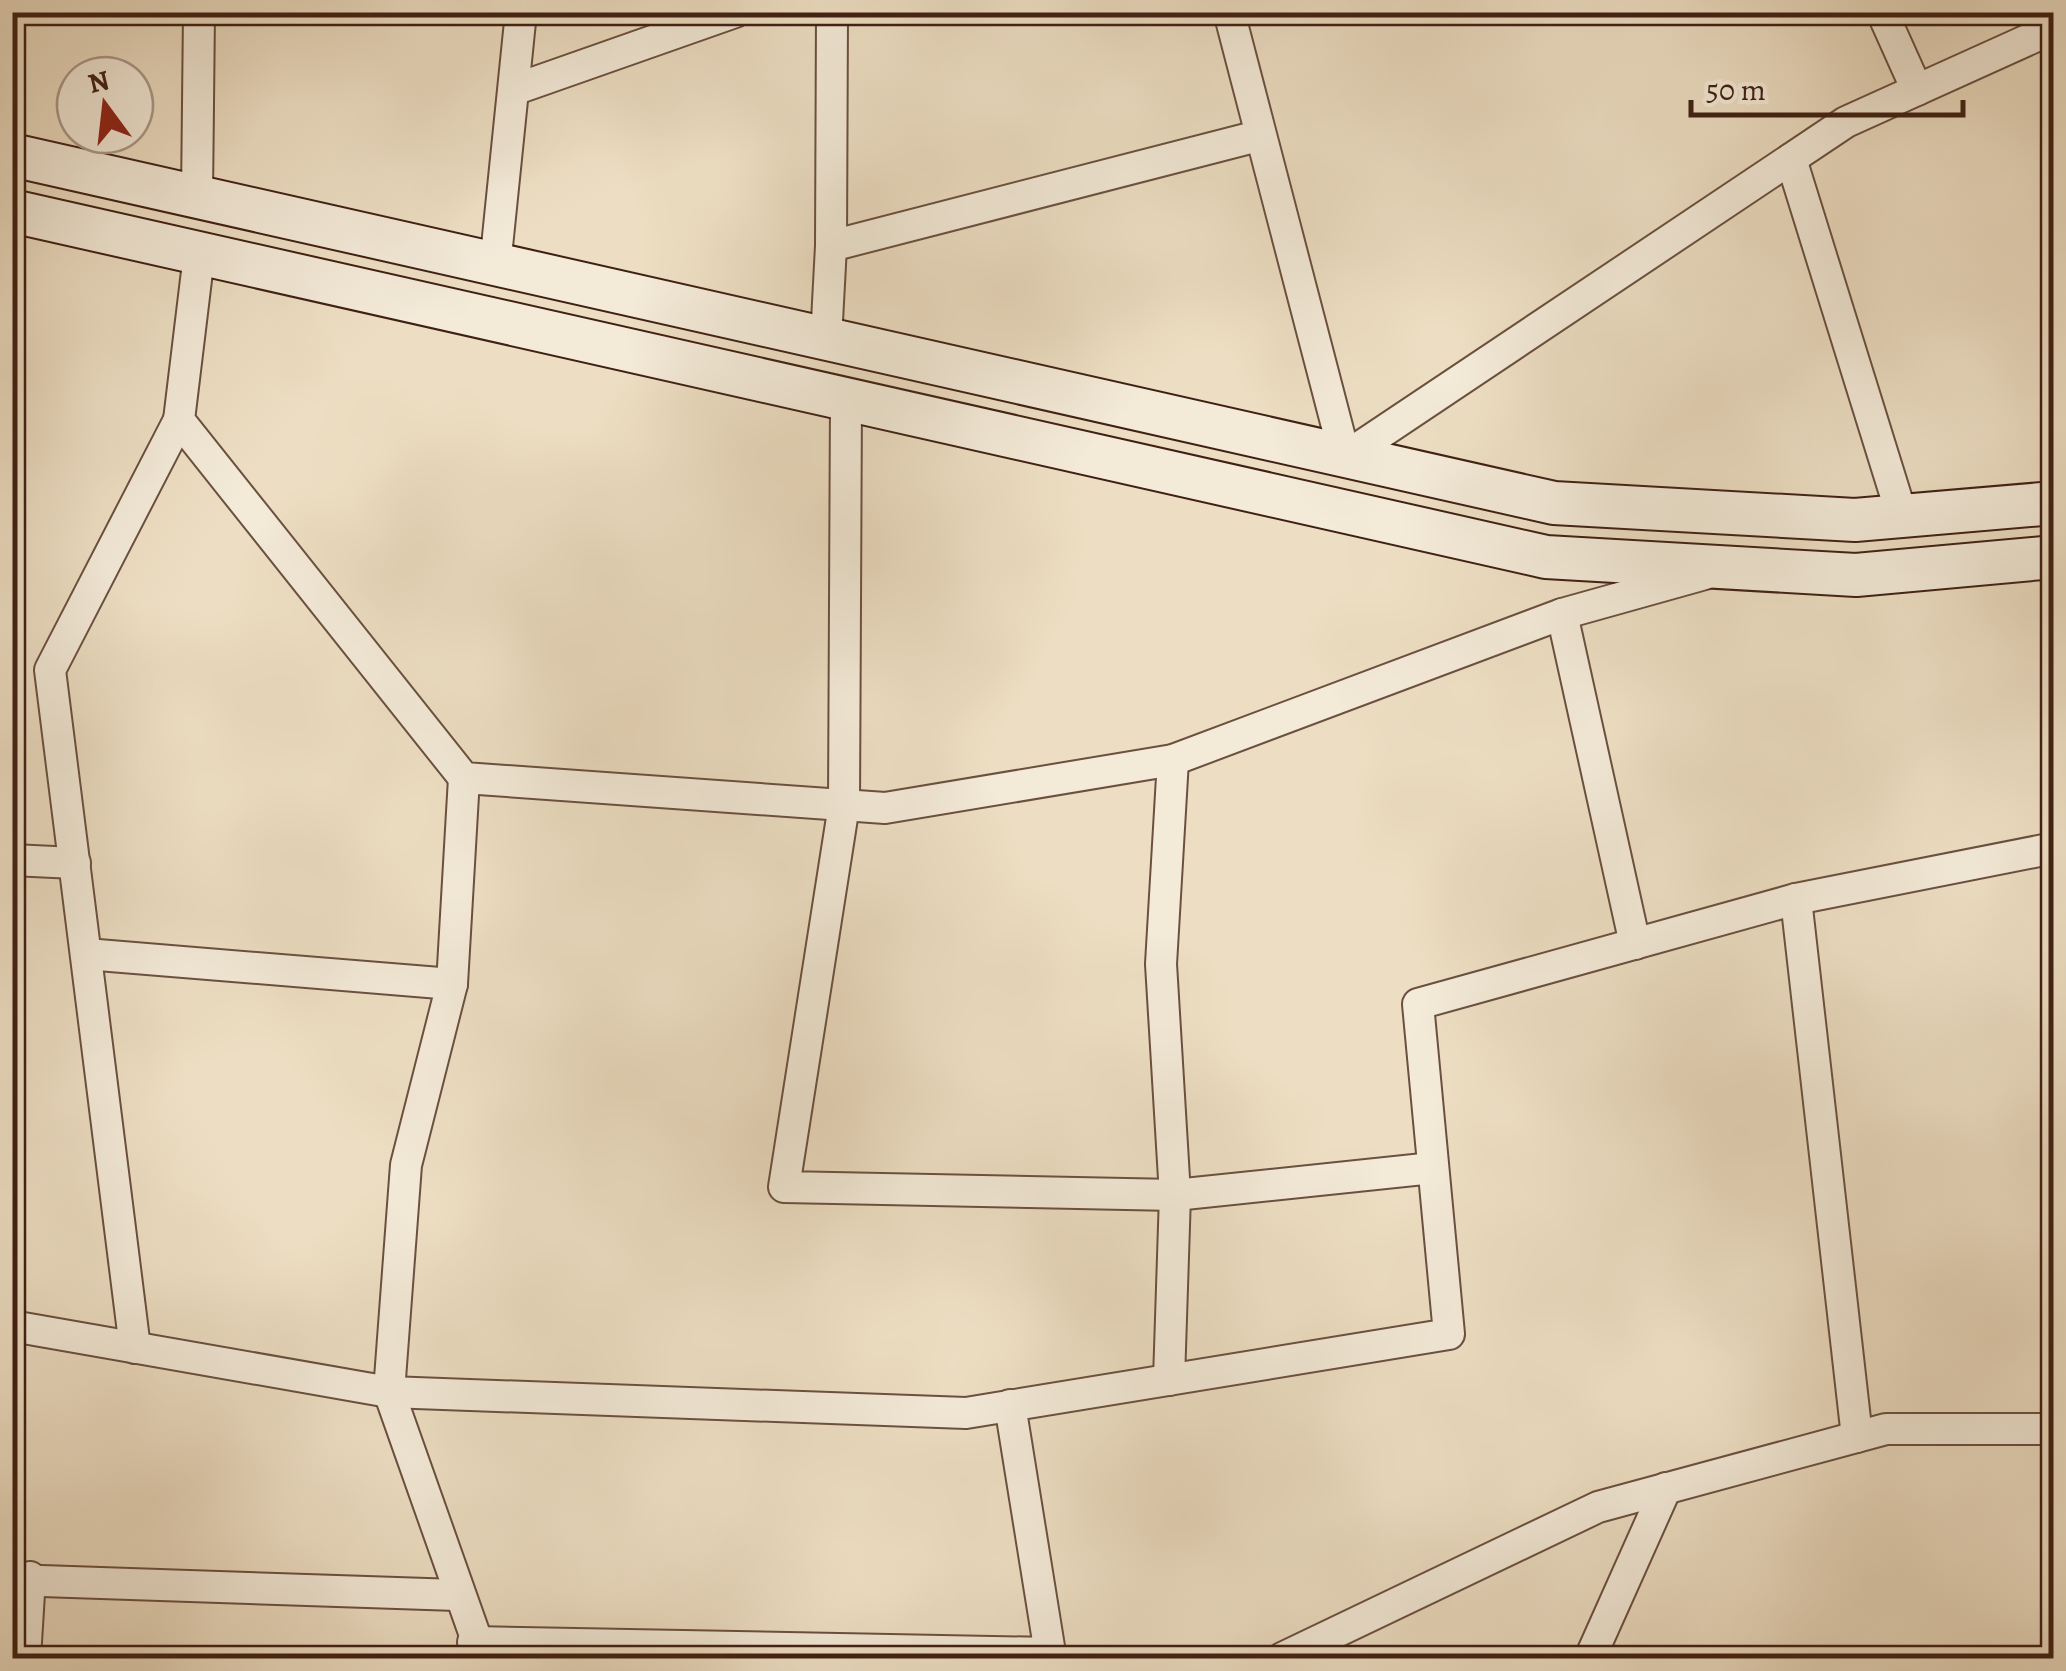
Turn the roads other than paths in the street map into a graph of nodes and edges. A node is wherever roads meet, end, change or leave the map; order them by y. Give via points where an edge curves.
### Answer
1 (200, 12) edge
2 (521, 12) edge
3 (735, 12) edge
4 (832, 12) edge
5 (1229, 12) edge
6 (1882, 12) edge
7 (2054, 28) edge
8 (516, 89) junction
9 (1918, 90) junction
10 (1258, 136) junction
11 (12, 155) edge
12 (1791, 158) junction
13 (198, 195) junction
14 (12, 211) edge
15 (832, 246) junction
16 (200, 255) junction
17 (496, 266) junction
18 (826, 340) junction
19 (846, 400) junction
20 (179, 420) junction
21 (1345, 457) junction
22 (2054, 503) edge
23 (1902, 516) junction
24 (2054, 558) edge
25 (1728, 567) junction
26 (1562, 614) junction
27 (1173, 760) junction
28 (464, 778) junction
29 (844, 806) junction
30 (2054, 848) edge
31 (12, 860) edge
32 (75, 864) junction
33 (1796, 899) junction
34 (1635, 944) junction
35 (86, 954) junction
36 (452, 984) junction
37 (1434, 1168) junction
38 (1174, 1195) junction
39 (12, 1326) edge
40 (136, 1348) junction
41 (1169, 1380) junction
42 (389, 1392) junction
43 (1010, 1406) junction
44 (2054, 1429) edge
45 (1857, 1437) junction
46 (1666, 1488) junction
47 (21, 1579) edge
48 (458, 1595) junction
49 (478, 1650) edge
50 (1051, 1656) edge
51 (25, 1658) edge
52 (1282, 1658) edge
53 (1590, 1658) edge

1 - 13 street
2 - 8 street
3 - 8 street
4 - 15 street
5 - 10 street
6 - 9 street
7 - 9 street
8 - 17 street
9 - 12 street via 1846,122
10 - 15 street
10 - 21 street
11 - 13 street
12 - 21 street
12 - 23 street
13 - 17 street
14 - 16 street
15 - 18 street
16 - 19 street
16 - 20 street
17 - 18 street
18 - 21 street
19 - 25 street via 1546,557
19 - 29 street
20 - 28 street
20 - 32 street via 50,670
21 - 23 street via 1554,503 1855,520
22 - 23 street
24 - 25 street via 1856,575
25 - 26 street
26 - 27 street
26 - 34 street
27 - 29 street via 885,808
27 - 38 street via 1161,964
28 - 29 street
28 - 36 street
29 - 38 street via 784,1186
30 - 33 street
31 - 32 street
32 - 35 street
33 - 34 street
33 - 45 street
34 - 37 street via 1418,1004
35 - 36 street
35 - 40 street
36 - 42 street via 406,1164
37 - 38 street
37 - 41 street via 1449,1334
38 - 41 street
39 - 40 street
40 - 42 street
41 - 43 street
42 - 43 street via 966,1413
42 - 48 street
43 - 50 street
44 - 45 street via 1886,1430
45 - 46 street
46 - 52 street via 1598,1506
46 - 53 street
47 - 48 street
47 - 51 street
48 - 49 street
49 - 50 street

